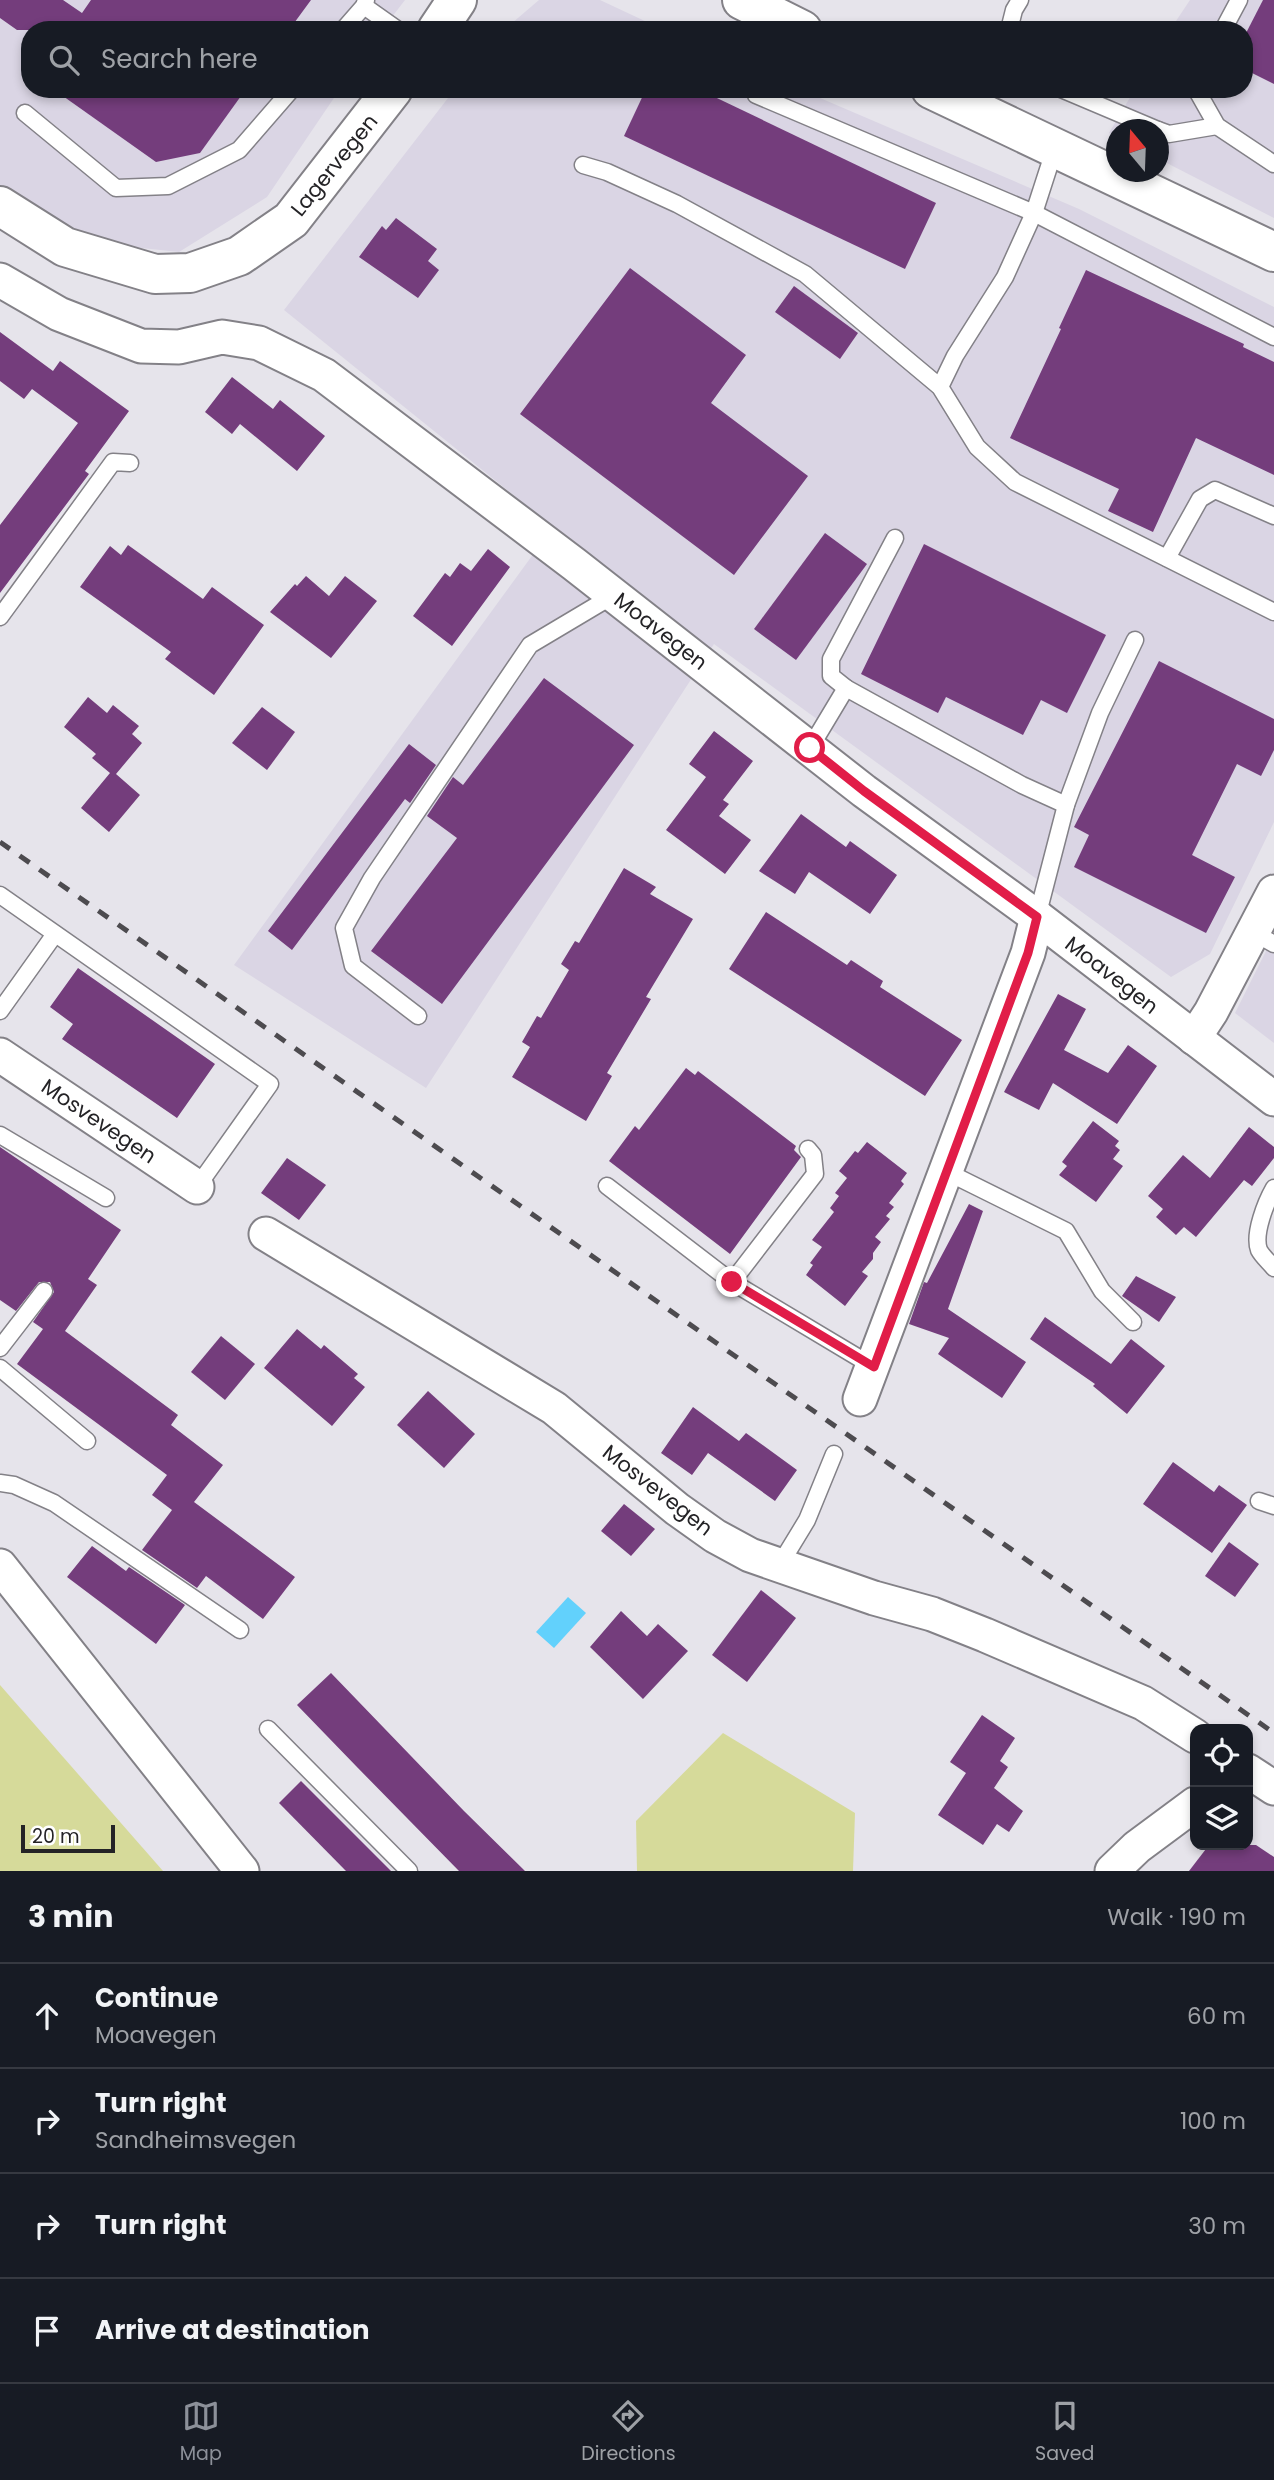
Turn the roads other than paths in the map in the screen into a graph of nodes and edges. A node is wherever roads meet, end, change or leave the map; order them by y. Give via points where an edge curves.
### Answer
1 (457, 0) edge
2 (1020, 0) edge
3 (1239, 0) edge
4 (365, 3) edge
5 (351, 21) edge
6 (387, 21) edge
7 (442, 21) edge
8 (1011, 21) edge
9 (1228, 21) edge
10 (284, 98) edge
11 (386, 98) edge
12 (763, 98) edge
13 (950, 98) edge
14 (1082, 98) edge
15 (1201, 98) edge
16 (24, 113) dead end
17 (1132, 119) edge
18 (1217, 125) junction
19 (1169, 134) edge
20 (1056, 147) junction
21 (1274, 164) edge
22 (583, 165) dead end
23 (0, 206) edge
24 (1034, 213) junction
25 (1274, 252) edge
26 (0, 280) edge
27 (1274, 337) edge
28 (940, 387) junction
29 (130, 463) dead end
30 (1274, 516) edge
31 (895, 538) dead end
32 (1167, 558) junction
33 (614, 595) junction
34 (1274, 612) edge
35 (0, 617) edge
36 (1135, 640) dead end
37 (846, 688) junction
38 (810, 748) junction
39 (1066, 805) junction
40 (1274, 892) edge
41 (0, 895) edge
42 (1037, 917) junction
43 (55, 934) junction
44 (1264, 938) edge
45 (0, 1010) edge
46 (418, 1016) dead end
47 (1194, 1038) junction
48 (0, 1055) edge
49 (1274, 1099) edge
50 (0, 1135) edge
51 (808, 1149) dead end
52 (947, 1172) junction
53 (607, 1185) dead end
54 (197, 1187) joint
55 (1274, 1188) edge
56 (106, 1198) dead end
57 (267, 1234) dead end
58 (1274, 1268) edge
59 (732, 1282) junction
60 (44, 1291) dead end
61 (1133, 1322) dead end
62 (0, 1348) edge
63 (874, 1367) junction
64 (0, 1368) edge
65 (860, 1399) dead end
66 (87, 1441) dead end
67 (834, 1454) dead end
68 (0, 1483) edge
69 (0, 1566) edge
70 (779, 1566) junction
71 (240, 1630) dead end
72 (268, 1729) dead end
73 (1190, 1734) edge
74 (1253, 1774) edge
75 (1274, 1788) edge
76 (1190, 1808) edge
77 (242, 1871) edge
78 (409, 1871) edge
79 (1112, 1871) edge

1 - 7 street
2 - 8 lane
3 - 9 lane
4 - 5 lane
4 - 6 lane
10 - 16 lane via 239,150 168,186 116,188
11 - 23 street, Lagervegen via 291,220 239,256 190,273 155,274 65,247
12 - 24 lane
13 - 20 street
14 - 17 lane
15 - 18 lane
18 - 19 lane
18 - 21 lane
20 - 24 lane
20 - 25 street
22 - 28 lane via 677,204 806,274
24 - 27 lane
24 - 28 lane via 1005,277
26 - 33 street, Moavegen via 59,314 141,346 179,347 222,337 259,343 324,375
28 - 32 lane via 977,447 1015,482
29 - 35 lane via 113,463
30 - 32 lane via 1215,490 1200,499
31 - 37 lane via 831,659 831,676
32 - 34 lane
33 - 38 street, Moavegen
33 - 46 lane via 530,645 372,878 344,928 353,966
36 - 39 lane
37 - 38 lane
37 - 39 lane
38 - 42 street, Moavegen
39 - 42 lane
40 - 44 street
41 - 43 lane
42 - 47 street, Moavegen
42 - 52 street
43 - 45 lane
43 - 54 lane via 270,1084
44 - 47 street
47 - 49 street, Moavegen
48 - 54 street, Mosvevegen
50 - 56 lane
51 - 59 lane via 815,1174
52 - 61 lane via 1066,1231 1102,1292
52 - 63 street
53 - 59 lane
55 - 58 lane via 1258,1238 1259,1250
57 - 70 street, Mosvevegen via 554,1408 715,1536
59 - 63 lane
60 - 62 lane
63 - 65 street
64 - 66 lane
67 - 70 lane via 807,1520
68 - 71 lane via 54,1503
69 - 77 street
70 - 73 street, Mosvevegen via 985,1635 1143,1703
72 - 78 lane
74 - 75 street
76 - 79 street

